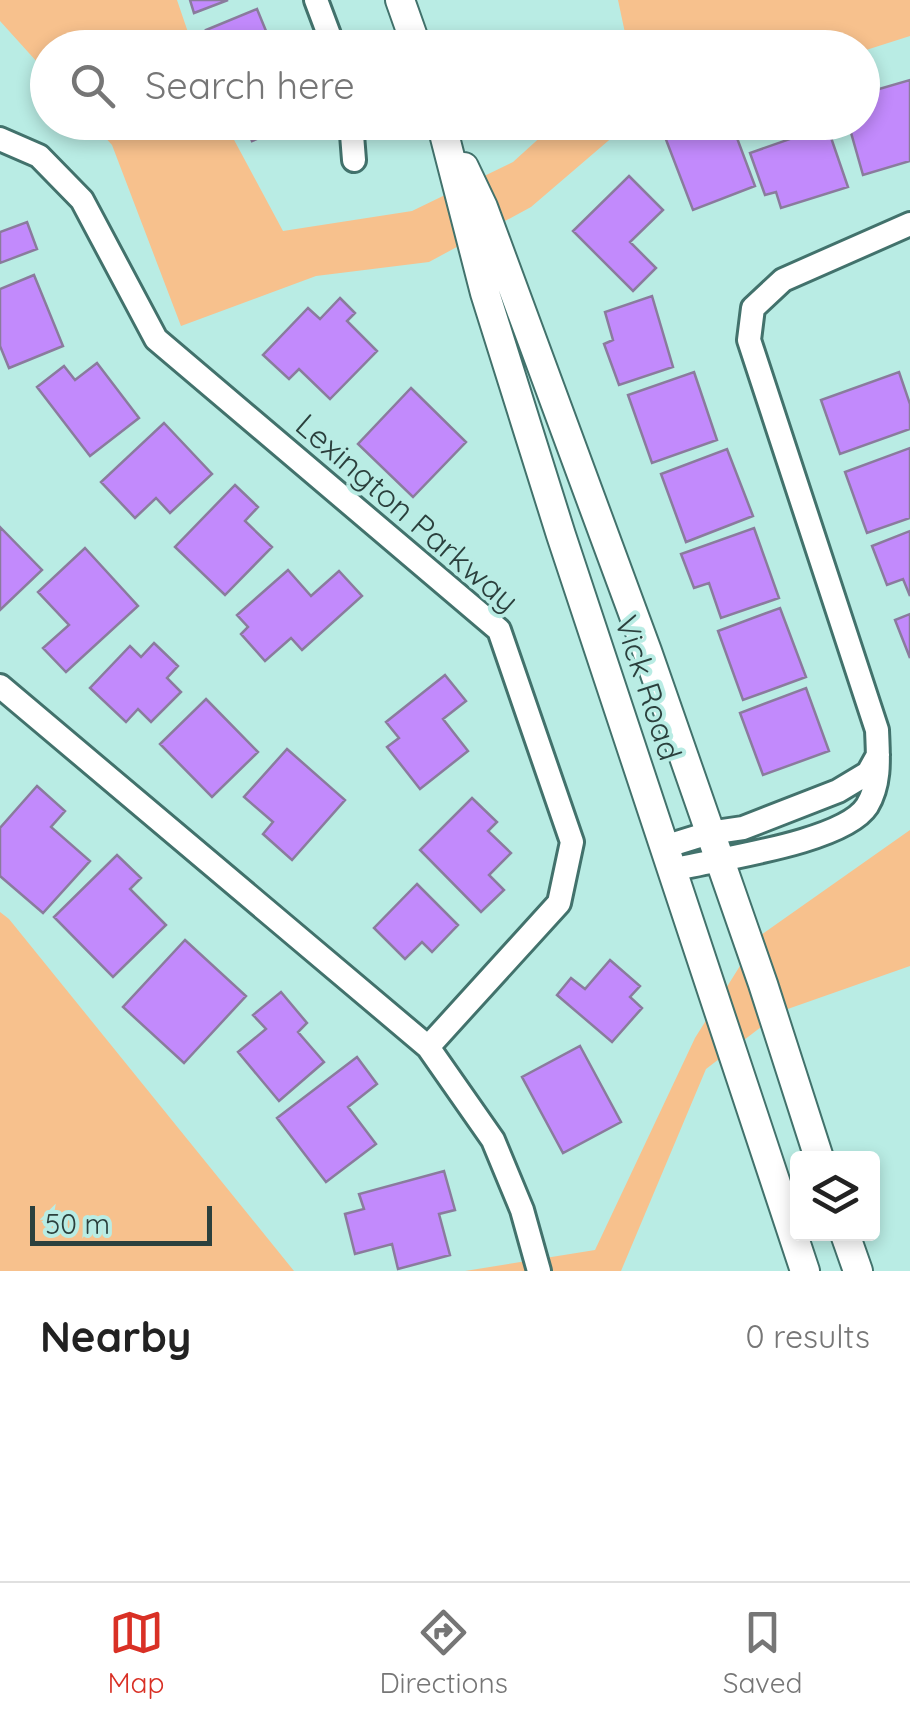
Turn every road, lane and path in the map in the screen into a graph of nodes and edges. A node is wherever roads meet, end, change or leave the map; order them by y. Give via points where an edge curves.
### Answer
1 (316, 0) edge
2 (400, 0) edge
3 (327, 30) edge
4 (411, 30) edge
5 (0, 140) edge
6 (352, 140) edge
7 (447, 140) edge
8 (451, 140) edge
9 (354, 160) dead end
10 (910, 224) edge
11 (0, 686) edge
12 (878, 755) junction
13 (824, 796) junction
14 (836, 827) junction
15 (713, 846) junction
16 (668, 858) junction
17 (428, 1047) junction
18 (817, 1151) edge
19 (847, 1241) edge
20 (539, 1271) edge
21 (805, 1271) edge
22 (858, 1271) edge

1 - 3 street
2 - 4 street
5 - 17 street, Lexington Parkway via 40,156 82,200 156,339 499,630 572,842 559,903
6 - 9 street
7 - 16 street, Vick Road via 491,312
8 - 15 street, Vick Road via 483,207
10 - 12 street via 782,280 753,308 749,340 877,730
11 - 17 street
12 - 13 street via 868,774
12 - 14 street via 877,785 866,808
13 - 14 street
13 - 15 street
14 - 15 street via 751,856
15 - 16 street
15 - 18 street, Vick Road
16 - 21 street, Vick Road
17 - 20 street via 493,1140
19 - 22 street

